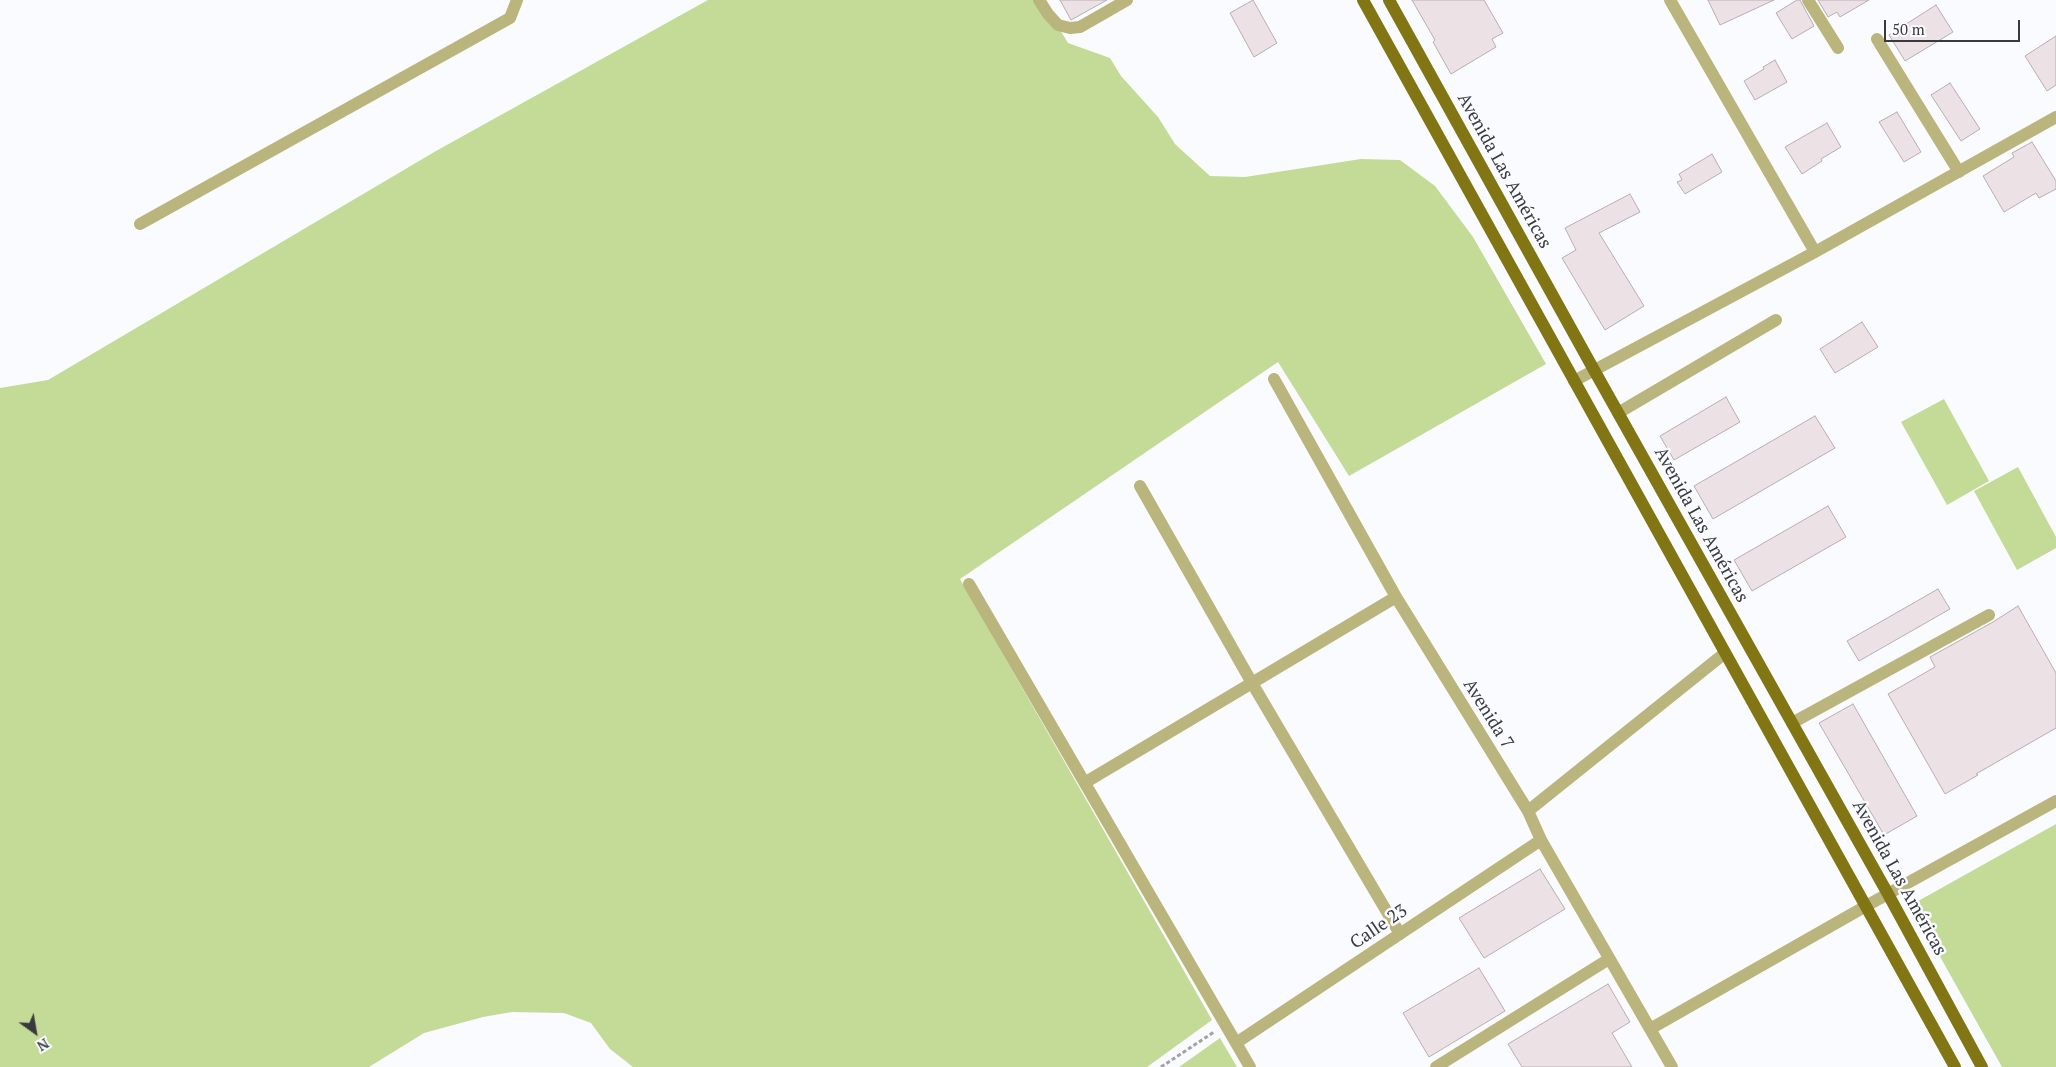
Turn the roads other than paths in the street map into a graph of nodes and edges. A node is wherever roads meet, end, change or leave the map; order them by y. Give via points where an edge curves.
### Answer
1 (517, 0) edge
2 (1039, 0) edge
3 (1127, 0) edge
4 (1362, 0) edge
5 (1389, 0) edge
6 (1670, 0) edge
7 (1808, 0) edge
8 (1877, 39) dead end
9 (1838, 48) dead end
10 (2056, 117) edge
11 (1959, 172) junction
12 (140, 224) dead end
13 (1815, 252) junction
14 (1776, 320) dead end
15 (1594, 370) junction
16 (1274, 380) dead end
17 (1574, 381) junction
18 (1618, 412) junction
19 (1140, 486) dead end
20 (970, 584) dead end
21 (1396, 597) junction
22 (1989, 615) dead end
23 (1725, 653) junction
24 (1252, 683) junction
25 (1792, 724) junction
26 (1086, 782) junction
27 (2056, 801) edge
28 (1528, 811) junction
29 (1541, 840) junction
30 (1888, 894) junction
31 (1866, 906) junction
32 (1400, 934) junction
33 (1609, 959) junction
34 (1650, 1029) junction
35 (1236, 1043) junction
36 (1250, 1067) edge
37 (1436, 1067) edge
38 (1672, 1067) edge
39 (1955, 1067) edge
40 (1982, 1067) edge

1 - 12 street via 510,18
2 - 3 street via 1058,25 1070,28 1080,27
4 - 17 main road
5 - 15 main road, Avenida Las Américas
6 - 13 street
7 - 9 street
8 - 11 street
10 - 11 street
11 - 13 street
13 - 15 street
14 - 18 street
15 - 17 street
15 - 18 main road, Avenida Las Américas
16 - 21 street, Avenida 7
17 - 23 main road
18 - 25 main road, Avenida Las Américas
19 - 24 street
20 - 26 street
21 - 24 street
21 - 28 street, Avenida 7
22 - 25 street
23 - 28 street
23 - 31 main road
24 - 26 street
24 - 32 street
25 - 30 main road, Avenida Las Américas
26 - 35 street
27 - 30 street
28 - 29 street, Avenida 7
29 - 32 street, Calle 23
29 - 33 street, Avenida 7
30 - 31 street
30 - 40 main road, Avenida Las Américas
31 - 34 street
31 - 39 main road
32 - 35 street, Calle 23
33 - 34 street, Avenida 7
33 - 37 street
34 - 38 street, Avenida 7
35 - 36 street

